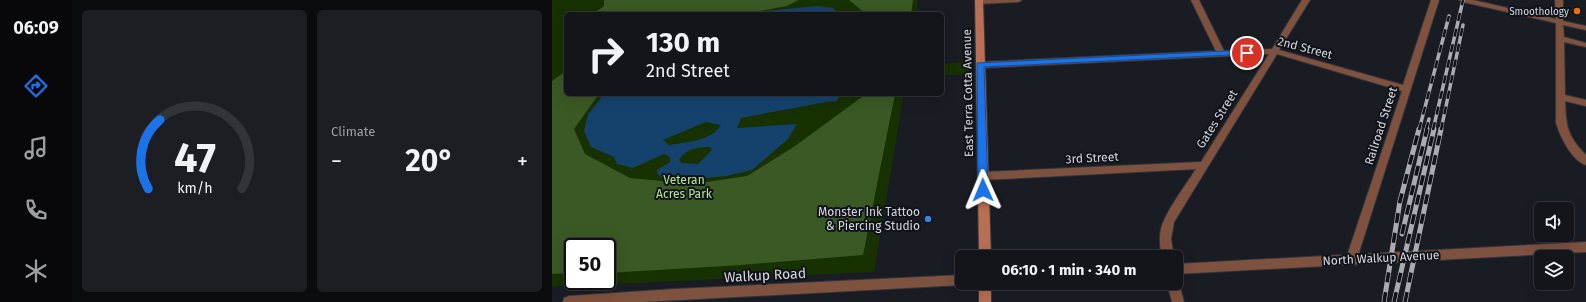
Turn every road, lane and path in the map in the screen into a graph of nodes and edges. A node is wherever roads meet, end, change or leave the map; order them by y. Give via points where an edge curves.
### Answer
1 (1018, 0) edge
2 (1195, 0) edge
3 (1306, 0) edge
4 (1435, 0) edge
5 (1463, 0) edge
6 (1559, 0) edge
7 (979, 1) edge
8 (1560, 22) junction
9 (1586, 28) edge
10 (1560, 39) junction
11 (1586, 45) edge
12 (1274, 51) junction
13 (1221, 54) junction
14 (980, 65) junction
15 (1406, 89) junction
16 (1561, 96) junction
17 (1586, 103) edge
18 (1586, 161) edge
19 (1203, 165) junction
20 (983, 176) junction
21 (1586, 247) edge
22 (985, 250) edge
23 (1167, 250) edge
24 (1352, 259) junction
25 (1183, 268) edge
26 (955, 280) edge
27 (985, 290) edge
28 (1175, 290) edge
29 (674, 298) edge
30 (569, 302) edge
31 (985, 302) edge
32 (1178, 302) edge

1 - 7 street
2 - 13 street
3 - 12 street, Gates Street
4 - 15 street, Railroad Street
5 - 8 street
6 - 8 street
7 - 14 main road, East Terra Cotta Avenue
8 - 9 street
8 - 10 street
10 - 11 street
10 - 16 street
12 - 13 street, 2nd Street
12 - 15 street, 2nd Street
12 - 19 street, Gates Street
13 - 14 street, 2nd Street
14 - 20 main road, East Terra Cotta Avenue
15 - 24 street, Railroad Street
16 - 17 street
16 - 18 street via 1561,123 1564,135
19 - 20 street, 3rd Street
19 - 23 street, Gates Street via 1169,221 1165,237
20 - 22 main road, East Terra Cotta Avenue
21 - 24 street, North Walkup Avenue
24 - 25 street, North Walkup Avenue
26 - 29 street, Walkup Road
27 - 31 main road
28 - 32 street
29 - 30 street, Walkup Road

